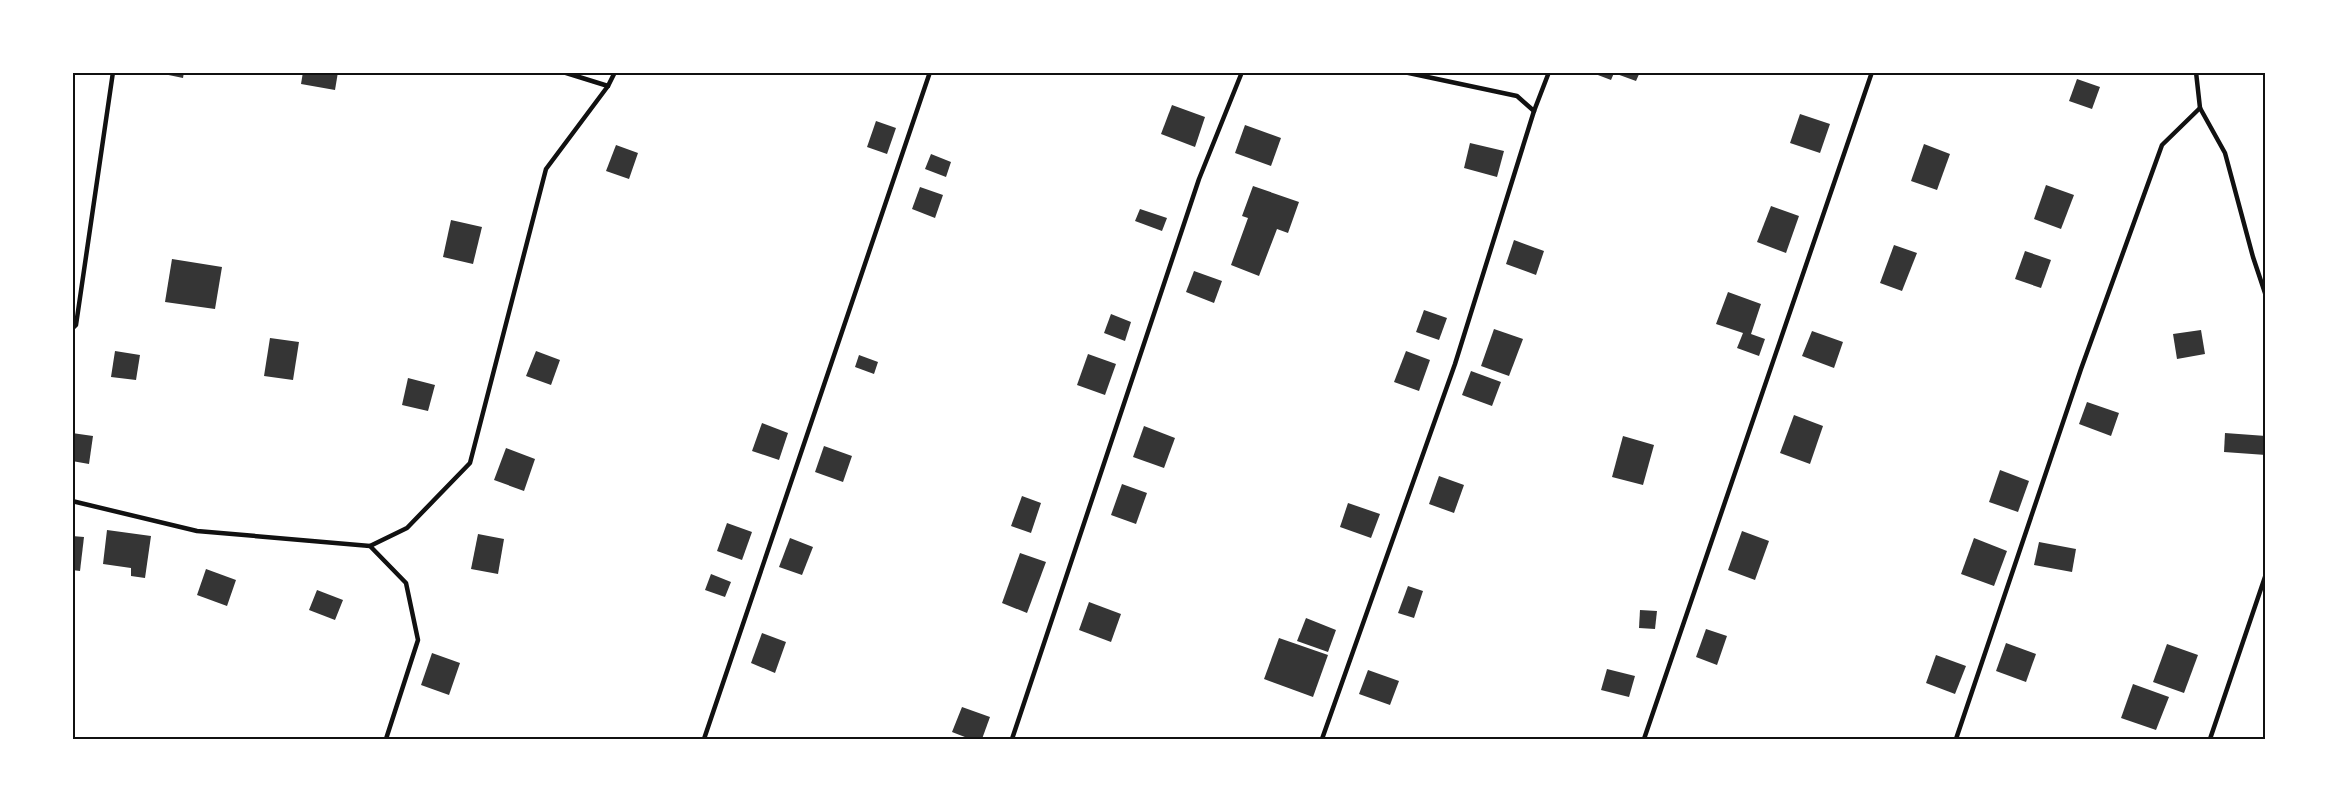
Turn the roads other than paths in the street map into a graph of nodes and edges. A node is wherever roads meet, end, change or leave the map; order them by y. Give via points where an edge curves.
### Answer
1 (113, 72) edge
2 (563, 72) edge
3 (615, 72) edge
4 (930, 72) edge
5 (1242, 72) edge
6 (1404, 72) edge
7 (1549, 72) edge
8 (1872, 72) edge
9 (2196, 72) edge
10 (608, 86) junction
11 (2200, 108) junction
12 (1534, 111) junction
13 (2266, 296) edge
14 (72, 329) edge
15 (72, 501) edge
16 (370, 546) junction
17 (2266, 574) edge
18 (386, 739) edge
19 (704, 739) edge
20 (1012, 739) edge
21 (1322, 739) edge
22 (1644, 739) edge
23 (1956, 739) edge
24 (2211, 739) edge

1 - 14 lane via 76,325
2 - 10 lane
3 - 10 lane
4 - 19 lane
5 - 20 lane via 1199,179
6 - 12 lane via 1517,96
7 - 12 lane
8 - 22 lane
9 - 11 lane
10 - 16 lane via 546,169 470,463 407,528
11 - 13 lane via 2225,153
11 - 23 lane via 2162,145 2081,369
12 - 21 lane via 1455,364
15 - 16 lane via 197,531
16 - 18 lane via 406,583 418,640
17 - 24 lane

